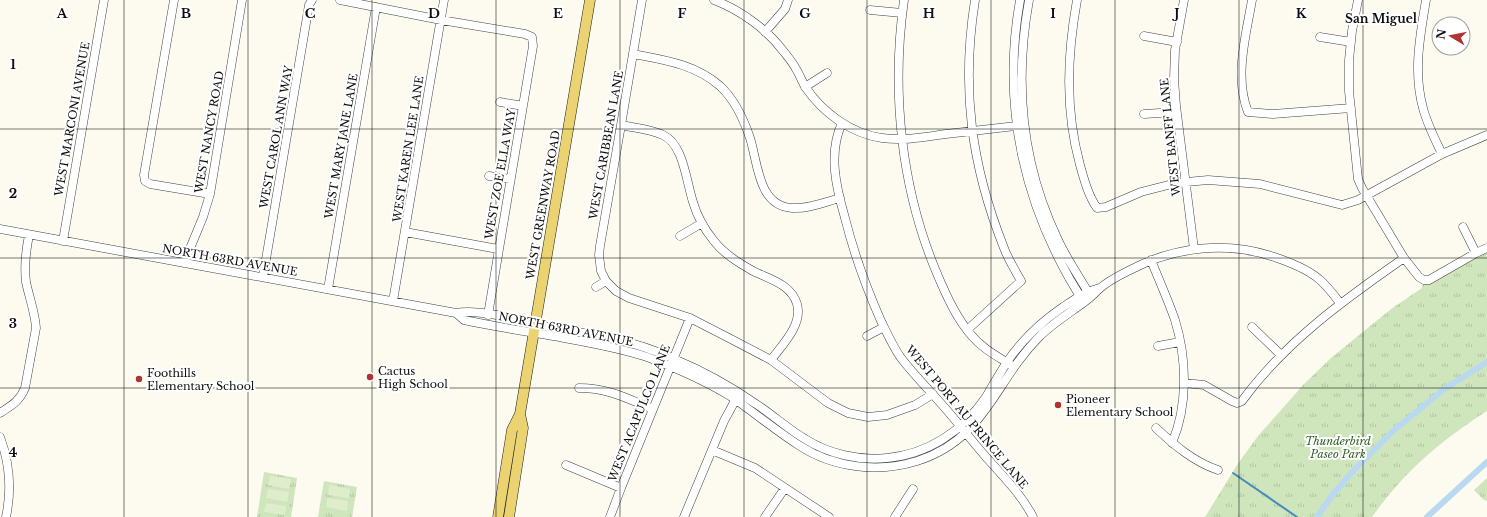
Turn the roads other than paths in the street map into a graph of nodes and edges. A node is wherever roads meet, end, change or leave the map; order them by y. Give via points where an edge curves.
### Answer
1 (104, 0) edge
2 (174, 0) edge
3 (242, 0) edge
4 (312, 0) edge
5 (340, 0) edge
6 (444, 0) edge
7 (590, 0) edge
8 (642, 0) edge
9 (714, 0) edge
10 (788, 0) edge
11 (904, 0) edge
12 (976, 0) edge
13 (1020, 0) edge
14 (1029, 0) edge
15 (1077, 0) edge
16 (1184, 0) edge
17 (1252, 0) edge
18 (1358, 0) edge
19 (1426, 0) edge
20 (376, 6) junction
21 (870, 10) dead end
22 (902, 13) junction
23 (441, 20) junction
24 (765, 32) junction
25 (1144, 36) dead end
26 (1320, 37) dead end
27 (1176, 42) junction
28 (1351, 42) junction
29 (633, 54) junction
30 (827, 73) dead end
31 (805, 86) junction
32 (500, 102) dead end
33 (523, 106) junction
34 (1351, 108) junction
35 (1176, 112) junction
36 (1144, 114) dead end
37 (842, 123) junction
38 (621, 125) junction
39 (1020, 125) junction
40 (972, 131) junction
41 (1487, 135) edge
42 (902, 140) junction
43 (1442, 154) junction
44 (489, 176) dead end
45 (510, 180) junction
46 (1185, 182) junction
47 (210, 194) junction
48 (1366, 195) junction
49 (840, 198) junction
50 (702, 223) junction
51 (1463, 227) dead end
52 (0, 229) edge
53 (405, 232) junction
54 (28, 235) junction
55 (680, 236) dead end
56 (63, 241) junction
57 (1487, 248) edge
58 (498, 249) junction
59 (1194, 249) junction
60 (1476, 253) junction
61 (1404, 258) junction
62 (1151, 260) junction
63 (184, 263) junction
64 (263, 278) junction
65 (606, 281) junction
66 (596, 287) dead end
67 (328, 289) junction
68 (1089, 294) junction
69 (1082, 300) junction
70 (393, 302) junction
71 (1340, 303) junction
72 (456, 313) junction
73 (488, 314) junction
74 (690, 318) junction
75 (1252, 327) dead end
76 (534, 328) junction
77 (884, 328) junction
78 (967, 330) junction
79 (867, 336) dead end
80 (1180, 342) junction
81 (1158, 346) dead end
82 (1281, 355) junction
83 (674, 358) junction
84 (771, 360) junction
85 (1010, 365) junction
86 (671, 367) junction
87 (1184, 382) junction
88 (578, 388) dead end
89 (933, 394) junction
90 (738, 397) junction
91 (653, 409) junction
92 (0, 413) edge
93 (520, 414) junction
94 (1156, 428) dead end
95 (963, 430) junction
96 (0, 437) edge
97 (1172, 443) junction
98 (712, 450) junction
99 (566, 465) dead end
100 (1218, 470) dead end
101 (621, 488) junction
102 (785, 488) junction
103 (913, 489) dead end
104 (6, 517) edge
105 (498, 517) edge
106 (509, 517) edge
107 (610, 517) edge
108 (684, 517) edge
109 (765, 517) edge
110 (829, 517) edge
111 (895, 517) edge
112 (1033, 517) edge

1 - 56 street, WEST MARCONI AVENUE
2 - 47 street via 144,181
3 - 47 street, WEST NANCY ROAD
4 - 64 street, WEST CAROL ANN WAY
5 - 20 street
6 - 23 street, WEST KAREN LEE LANE
7 - 76 main road, WEST GREENWAY ROAD
8 - 29 street, WEST CARIBBEAN LANE
9 - 24 street via 741,14
10 - 24 street via 784,9
11 - 22 street
12 - 40 street via 969,54 968,89
13 - 39 street via 1013,66 1013,88
14 - 39 street via 1022,53
15 - 46 street via 1068,63 1069,111 1075,144 1092,201 1097,208 1106,207 1141,192
16 - 27 street, WEST BANFF LANE
17 - 34 street via 1242,67 1248,112 1273,114
18 - 28 street
19 - 43 street via 1418,47 1418,80 1426,120
20 - 23 street
20 - 67 street, WEST MARY JANE LANE
21 - 22 street
22 - 42 street via 898,77
23 - 33 street, WEST ZOE ELLA WAY via 532,37 533,46
23 - 53 street, WEST KAREN LEE LANE
24 - 31 street via 797,69
25 - 27 street
26 - 28 street
27 - 35 street, WEST BANFF LANE
28 - 34 street
29 - 38 street, WEST CARIBBEAN LANE
29 - 49 street via 667,60 698,70 720,87 738,110 750,137 763,188 777,202 794,208
30 - 31 street
31 - 37 street via 815,100
32 - 33 street
33 - 45 street, WEST ZOE ELLA WAY
34 - 48 street via 1356,171
35 - 36 street
35 - 46 street, WEST BANFF LANE
37 - 42 street via 857,132
37 - 49 street, WEST PORT AU PRINCE LANE via 836,141 834,164
38 - 50 street via 663,135 676,145
38 - 65 street, WEST CARIBBEAN LANE via 600,246 600,267
39 - 40 street
39 - 68 street via 1045,209 1064,252
39 - 69 street via 1026,176 1040,219 1050,244
40 - 42 street
40 - 78 street via 981,179 993,216 1004,249 1021,281
41 - 43 street
42 - 78 street via 910,186 930,258
43 - 48 street
44 - 45 street
45 - 58 street, WEST ZOE ELLA WAY
46 - 48 street via 1208,180 1260,184 1342,205
46 - 59 street, WEST BANFF LANE
47 - 63 street, WEST NANCY ROAD
48 - 61 street
49 - 77 street, WEST PORT AU PRINCE LANE via 859,268
50 - 55 street
50 - 84 street via 722,250 753,271 775,281 793,295 798,306 796,324
51 - 60 street
52 - 54 street, NORTH 63RD AVENUE
53 - 58 street
53 - 70 street, WEST KAREN LEE LANE
54 - 56 street, NORTH 63RD AVENUE
54 - 92 street via 26,281 36,328 25,388 16,402
56 - 63 street, NORTH 63RD AVENUE
57 - 60 street
58 - 73 street, WEST ZOE ELLA WAY
59 - 62 street, NORTH 63RD AVENUE
59 - 71 street, NORTH 63RD AVENUE via 1233,248 1259,252 1289,262 1320,280
60 - 61 street via 1429,280 1419,277
61 - 71 street
62 - 68 street, NORTH 63RD AVENUE
62 - 80 street via 1170,306
63 - 64 street, NORTH 63RD AVENUE
64 - 67 street, NORTH 63RD AVENUE
65 - 66 street
65 - 74 street via 616,291 629,298
67 - 70 street, NORTH 63RD AVENUE
68 - 69 street, NORTH 63RD AVENUE
69 - 85 street, NORTH 63RD AVENUE via 1052,315 1031,333
70 - 72 street, NORTH 63RD AVENUE
71 - 82 street
72 - 73 street, NORTH 63RD AVENUE via 465,311
72 - 76 street, NORTH 63RD AVENUE via 464,320
73 - 76 street, NORTH 63RD AVENUE
74 - 83 street, WEST ACAPULCO LANE
74 - 84 street
75 - 82 street
76 - 83 street, NORTH 63RD AVENUE via 615,339
76 - 86 street, NORTH 63RD AVENUE via 617,348
76 - 93 main road, WEST GREENWAY ROAD
77 - 79 street
77 - 89 street, WEST PORT AU PRINCE LANE via 900,358
78 - 85 street via 982,346
80 - 81 street
80 - 87 street
82 - 87 street via 1242,401 1237,403 1204,384
83 - 86 street, WEST ACAPULCO LANE
83 - 90 street, NORTH 63RD AVENUE via 708,375
84 - 89 street via 828,403 848,413 868,417 888,416
85 - 95 street, NORTH 63RD AVENUE via 984,406 981,418
86 - 90 street, NORTH 63RD AVENUE
86 - 91 street, WEST ACAPULCO LANE
87 - 97 street via 1180,417
88 - 91 street via 595,388 611,392
89 - 95 street, WEST PORT AU PRINCE LANE
90 - 95 street, NORTH 63RD AVENUE via 809,451 855,466 887,467 914,462 937,452
90 - 98 street
91 - 101 street, WEST ACAPULCO LANE
93 - 105 main road, WEST GREENWAY ROAD via 512,430
93 - 106 main road, WEST GREENWAY ROAD via 523,428
94 - 97 street
95 - 112 street, WEST PORT AU PRINCE LANE via 1023,500
96 - 104 street via 10,475
97 - 100 street
98 - 102 street via 755,468
98 - 108 street
99 - 101 street
101 - 107 street, WEST ACAPULCO LANE
102 - 109 street
102 - 110 street
103 - 111 street

